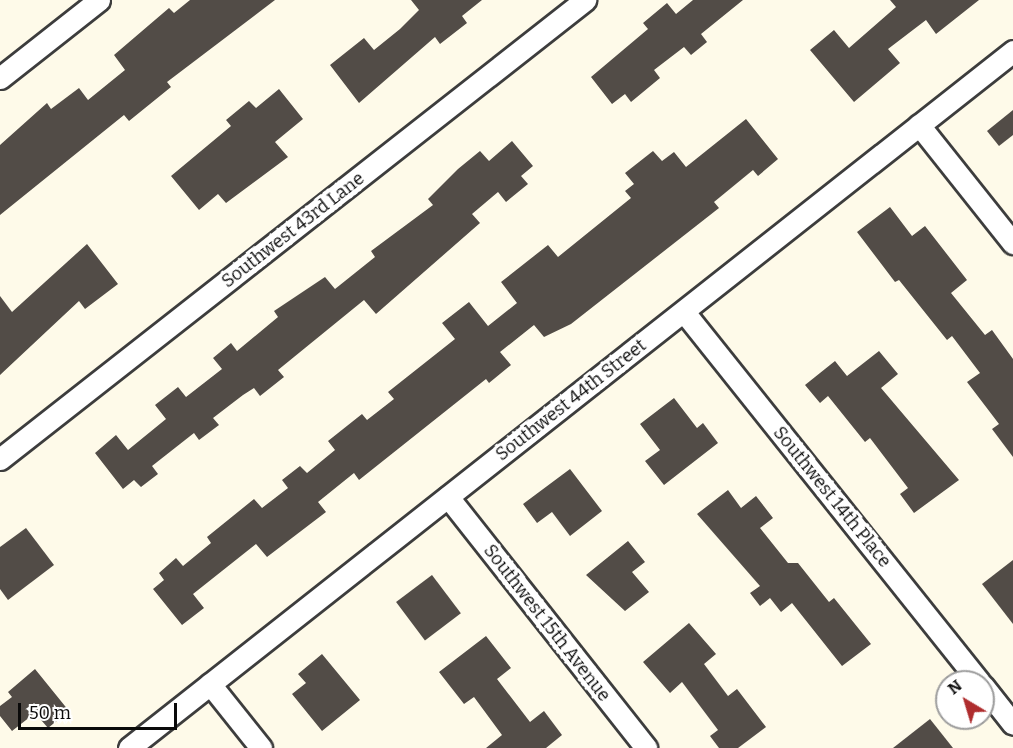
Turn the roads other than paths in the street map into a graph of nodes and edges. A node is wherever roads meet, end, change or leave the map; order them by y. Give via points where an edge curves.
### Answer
1 (99, 0) edge
2 (585, 0) edge
3 (1013, 51) edge
4 (0, 78) edge
5 (919, 125) junction
6 (1013, 243) edge
7 (684, 312) junction
8 (0, 459) edge
9 (448, 497) junction
10 (970, 670) edge
11 (210, 684) junction
12 (995, 701) edge
13 (1013, 724) edge
14 (129, 748) edge
15 (261, 748) edge
16 (646, 748) edge

1 - 4 street
2 - 8 street, Southwest 43rd Lane
3 - 5 street, Southwest 44th Street
5 - 6 street
5 - 7 street, Southwest 44th Street
7 - 9 street, Southwest 44th Street
7 - 10 street, Southwest 14th Place
9 - 11 street, Southwest 44th Street
9 - 16 street, Southwest 15th Avenue
11 - 14 street, Southwest 44th Street
11 - 15 street
12 - 13 street

